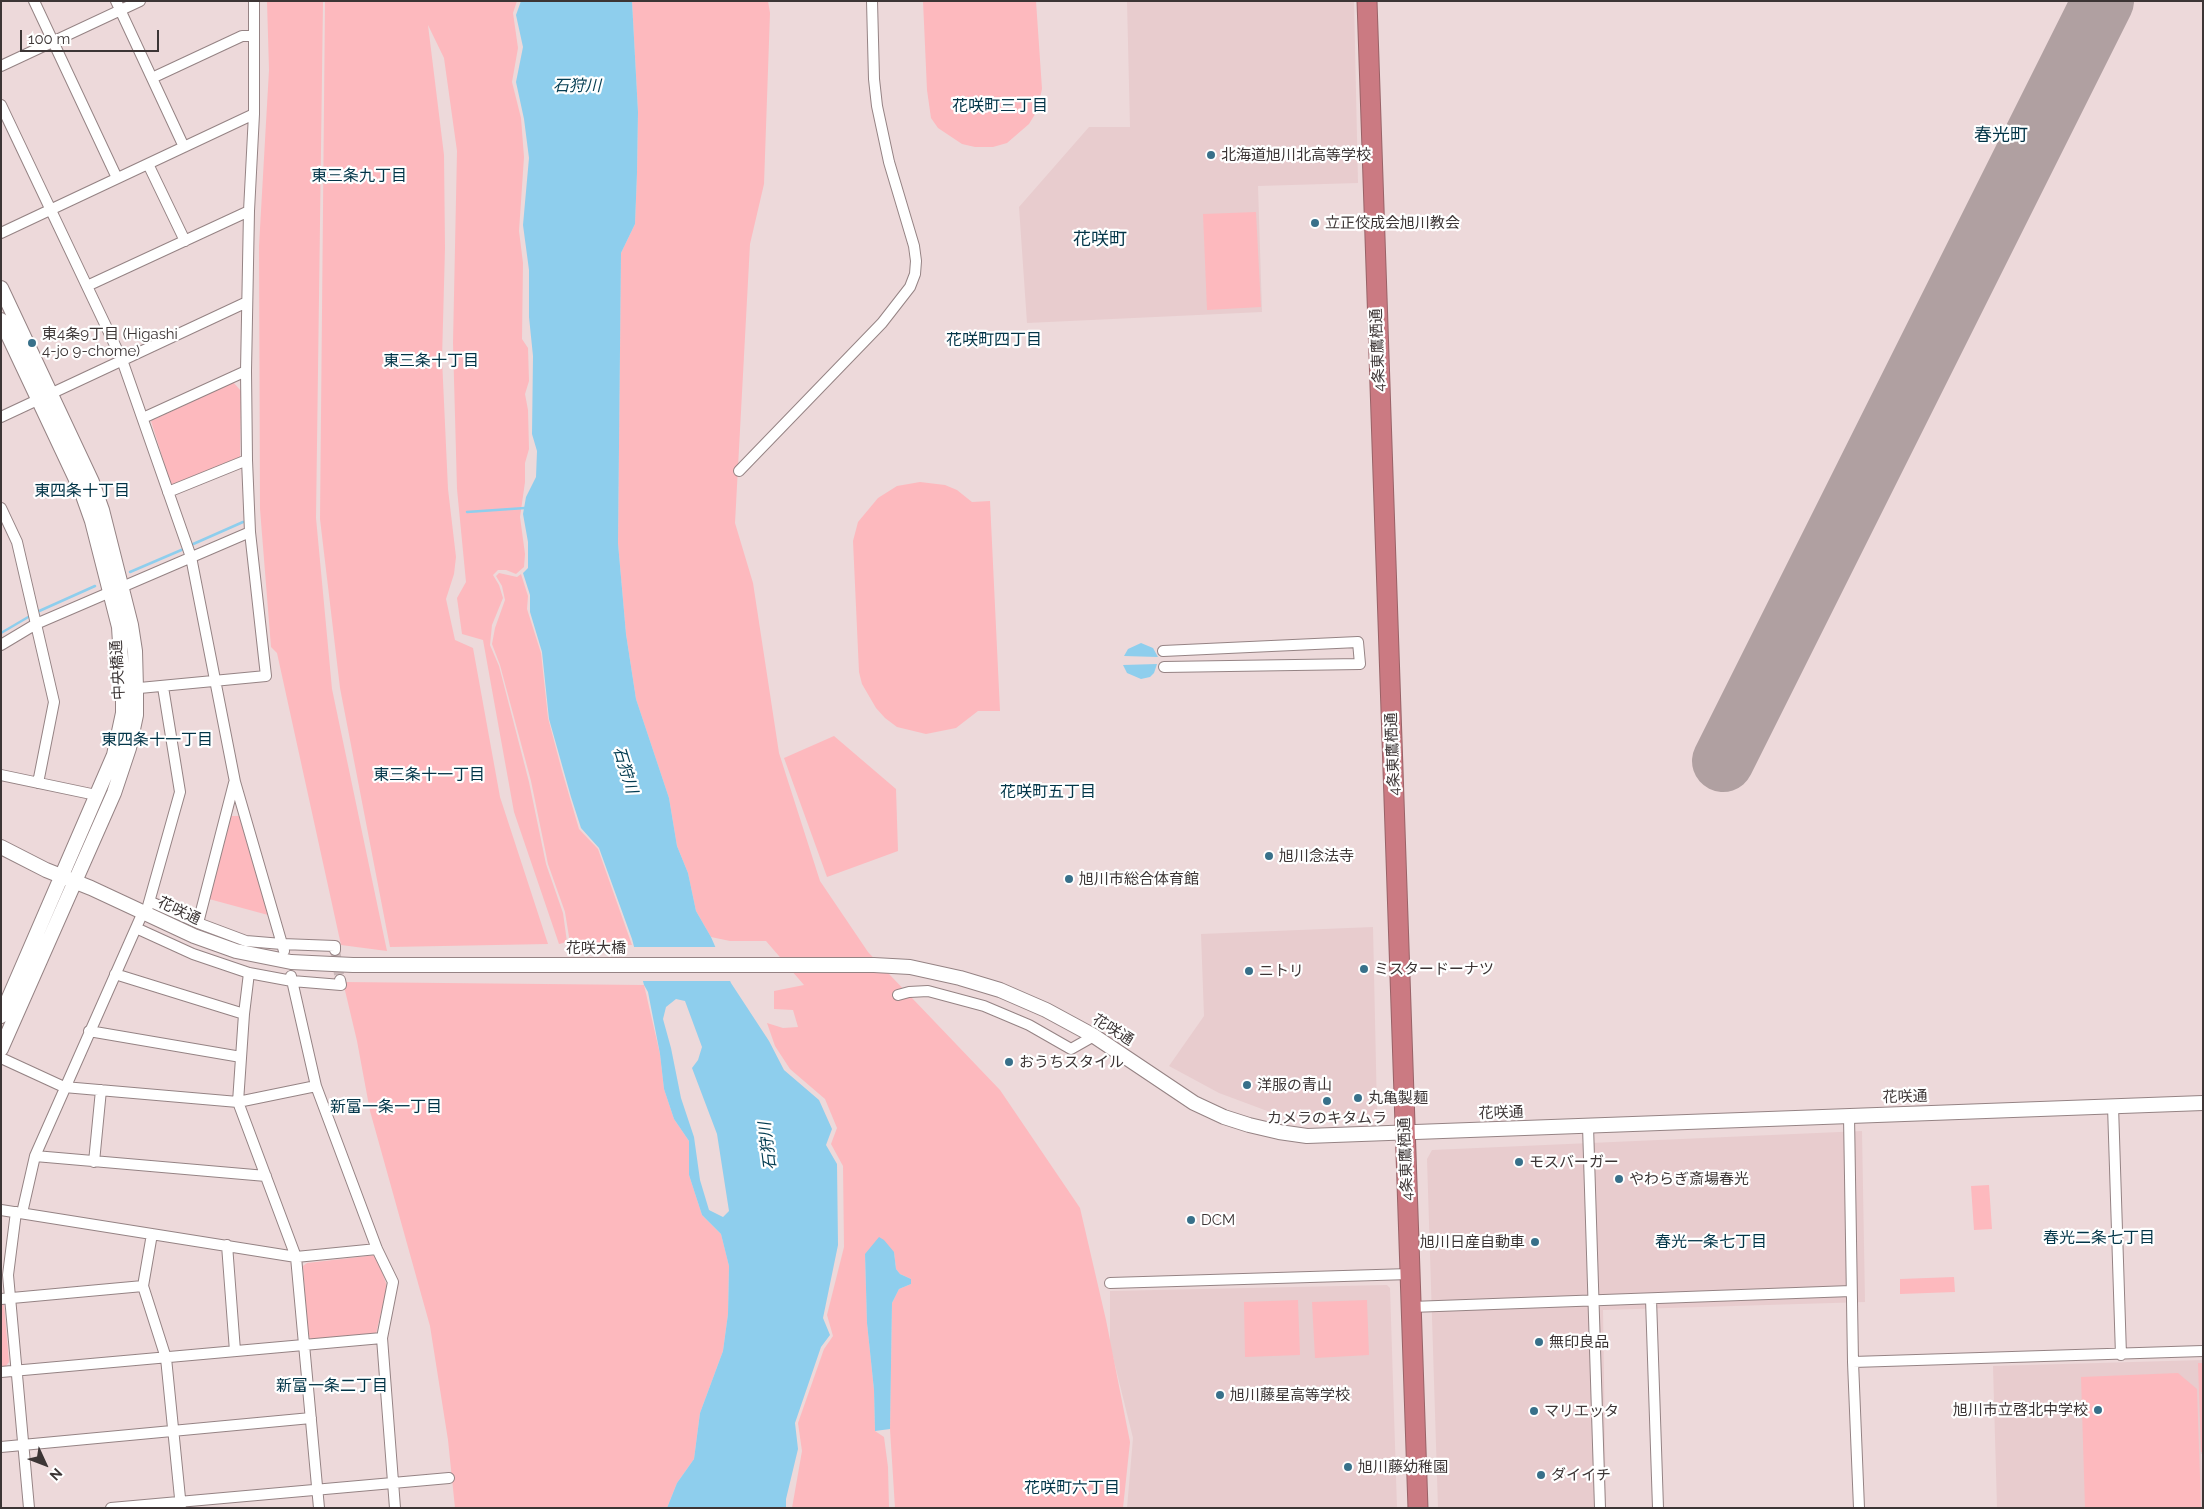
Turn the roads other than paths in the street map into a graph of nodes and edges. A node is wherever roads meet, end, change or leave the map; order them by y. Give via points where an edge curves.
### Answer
1 (34, 1) edge
2 (140, 1) edge
3 (254, 1) edge
4 (872, 1) edge
5 (1367, 1) edge
6 (118, 6) edge
7 (254, 36) junction
8 (53, 42) junction
9 (1, 66) edge
10 (152, 78) junction
11 (1, 105) edge
12 (254, 114) junction
13 (184, 147) junction
14 (148, 164) junction
15 (117, 178) junction
16 (51, 210) junction
17 (249, 211) junction
18 (1, 233) edge
19 (185, 241) junction
20 (87, 286) junction
21 (1, 288) edge
22 (247, 302) junction
23 (1, 320) edge
24 (122, 360) junction
25 (246, 371) junction
26 (45, 397) junction
27 (1, 418) edge
28 (143, 418) junction
29 (246, 460) junction
30 (739, 471) dead end
31 (168, 492) junction
32 (1, 508) edge
33 (250, 532) junction
34 (188, 550) junction
35 (117, 591) junction
36 (35, 617) junction
37 (1, 644) edge
38 (1163, 651) dead end
39 (1164, 668) dead end
40 (214, 680) junction
41 (163, 687) junction
42 (130, 689) junction
43 (1, 775) edge
44 (235, 782) junction
45 (38, 783) junction
46 (96, 795) junction
47 (1, 847) edge
48 (69, 879) junction
49 (147, 909) junction
50 (198, 923) junction
51 (136, 928) junction
52 (283, 948) junction
53 (335, 950) dead end
54 (839, 964) joint
55 (354, 965) joint
56 (249, 973) junction
57 (115, 974) junction
58 (292, 979) junction
59 (340, 980) dead end
60 (898, 995) dead end
61 (6, 1011) edge
62 (244, 1014) junction
63 (90, 1031) junction
64 (1094, 1036) junction
65 (1, 1049) edge
66 (241, 1057) junction
67 (1, 1058) edge
68 (316, 1086) junction
69 (64, 1087) junction
70 (101, 1090) junction
71 (238, 1102) junction
72 (2203, 1103) edge
73 (2113, 1106) junction
74 (1849, 1116) junction
75 (1588, 1126) junction
76 (1406, 1133) junction
77 (35, 1156) junction
78 (94, 1162) junction
79 (266, 1176) junction
80 (1, 1210) edge
81 (19, 1213) junction
82 (152, 1234) junction
83 (227, 1245) junction
84 (378, 1249) junction
85 (296, 1257) junction
86 (1410, 1274) junction
87 (1110, 1283) dead end
88 (143, 1286) junction
89 (1852, 1291) junction
90 (5, 1298) edge
91 (1651, 1299) junction
92 (1594, 1301) junction
93 (1411, 1308) junction
94 (382, 1338) junction
95 (305, 1345) junction
96 (235, 1351) junction
97 (2203, 1351) edge
98 (2121, 1355) junction
99 (166, 1358) junction
100 (1853, 1362) junction
101 (16, 1370) junction
102 (1, 1372) edge
103 (311, 1418) junction
104 (173, 1431) junction
105 (23, 1444) junction
106 (1, 1446) edge
107 (450, 1478) dead end
108 (391, 1482) junction
109 (318, 1489) junction
110 (181, 1505) edge
111 (29, 1508) edge
112 (111, 1508) edge
113 (319, 1508) edge
114 (394, 1508) edge
115 (1418, 1508) edge
116 (1600, 1508) edge
117 (1658, 1508) edge
118 (1859, 1508) edge

1 - 8 street
2 - 6 street
3 - 7 street
4 - 30 street via 877,106 914,246 915,274 906,293 882,324
5 - 76 highway, 4条東鷹栖通
6 - 8 street
6 - 10 street
7 - 10 street via 242,36
7 - 12 street
8 - 9 street
8 - 15 street
10 - 13 street
11 - 16 street
12 - 13 street
12 - 17 street
13 - 14 street
14 - 15 street
14 - 19 street
15 - 16 street
16 - 18 street
16 - 20 street
17 - 19 street
17 - 22 street
19 - 20 street
20 - 24 street
21 - 26 street, 中央橋通
22 - 24 street
22 - 25 street
23 - 26 street, 中央橋通
24 - 26 street
24 - 28 street
25 - 28 street
25 - 29 street
26 - 27 street
26 - 35 street, 中央橋通 via 96,491 113,546
28 - 31 street
29 - 31 street
29 - 33 street
31 - 34 street
32 - 36 street via 17,542
33 - 34 street
33 - 40 street via 266,676
34 - 35 street
34 - 40 street
35 - 36 street
35 - 42 street, 中央橋通 via 135,651
36 - 37 street
36 - 45 street via 54,702
38 - 39 street via 1358,642 1360,664
40 - 41 street
40 - 44 street
41 - 42 street
41 - 49 street via 180,792
42 - 46 street, 中央橋通 via 114,754
42 - 48 street, 中央橋通 via 136,714 129,748 114,792
43 - 45 street
44 - 50 street
44 - 52 street
45 - 46 street
46 - 48 street, 中央橋通
47 - 48 street, 花咲通
48 - 49 street, 花咲通
48 - 61 street, 中央橋通
49 - 50 street
49 - 51 street
49 - 55 street, 花咲通 via 194,936 236,951 292,962
50 - 52 street via 246,941
51 - 56 street via 193,954
51 - 57 street
52 - 53 street via 335,946
54 - 55 street, 花咲大橋
54 - 64 street, 花咲通 via 910,967 960,978 1028,1002
56 - 58 street
56 - 62 street
57 - 62 street
57 - 63 street
58 - 59 street via 341,985
58 - 68 street
60 - 64 street via 928,991 984,1006 1029,1025 1071,1050
61 - 65 street, 中央橋通
62 - 66 street
63 - 66 street
63 - 69 street
64 - 76 street, 花咲通 via 1194,1102 1249,1126 1307,1136
66 - 71 street
67 - 69 street
68 - 71 street
68 - 84 street
69 - 70 street
69 - 77 street
70 - 71 street
70 - 78 street
71 - 79 street
72 - 73 street, 花咲通
73 - 74 street, 花咲通
73 - 98 street
74 - 75 street, 花咲通
74 - 89 street
75 - 76 street, 花咲通
75 - 92 street
76 - 86 highway, 4条東鷹栖通
77 - 78 street
77 - 81 street
78 - 79 street
79 - 85 street
80 - 81 street
81 - 82 street
81 - 90 street
82 - 83 street
82 - 88 street
83 - 85 street
83 - 96 street
84 - 85 street
84 - 94 street via 393,1282
85 - 95 street
86 - 87 street
86 - 93 highway, 4条東鷹栖通
88 - 90 street
88 - 99 street
89 - 91 street
89 - 100 street
90 - 101 street
91 - 92 street
91 - 117 street
92 - 93 street
92 - 116 street
93 - 115 highway, 4条東鷹栖通
94 - 95 street
94 - 108 street
95 - 96 street
95 - 103 street
96 - 99 street
97 - 98 street
98 - 100 street
99 - 101 street
99 - 104 street
100 - 118 street
101 - 102 street
101 - 105 street
103 - 104 street
103 - 109 street
104 - 105 street
104 - 110 street
105 - 106 street
105 - 111 street
107 - 108 street
108 - 109 street
108 - 114 street
109 - 110 street
109 - 113 street
110 - 112 street

